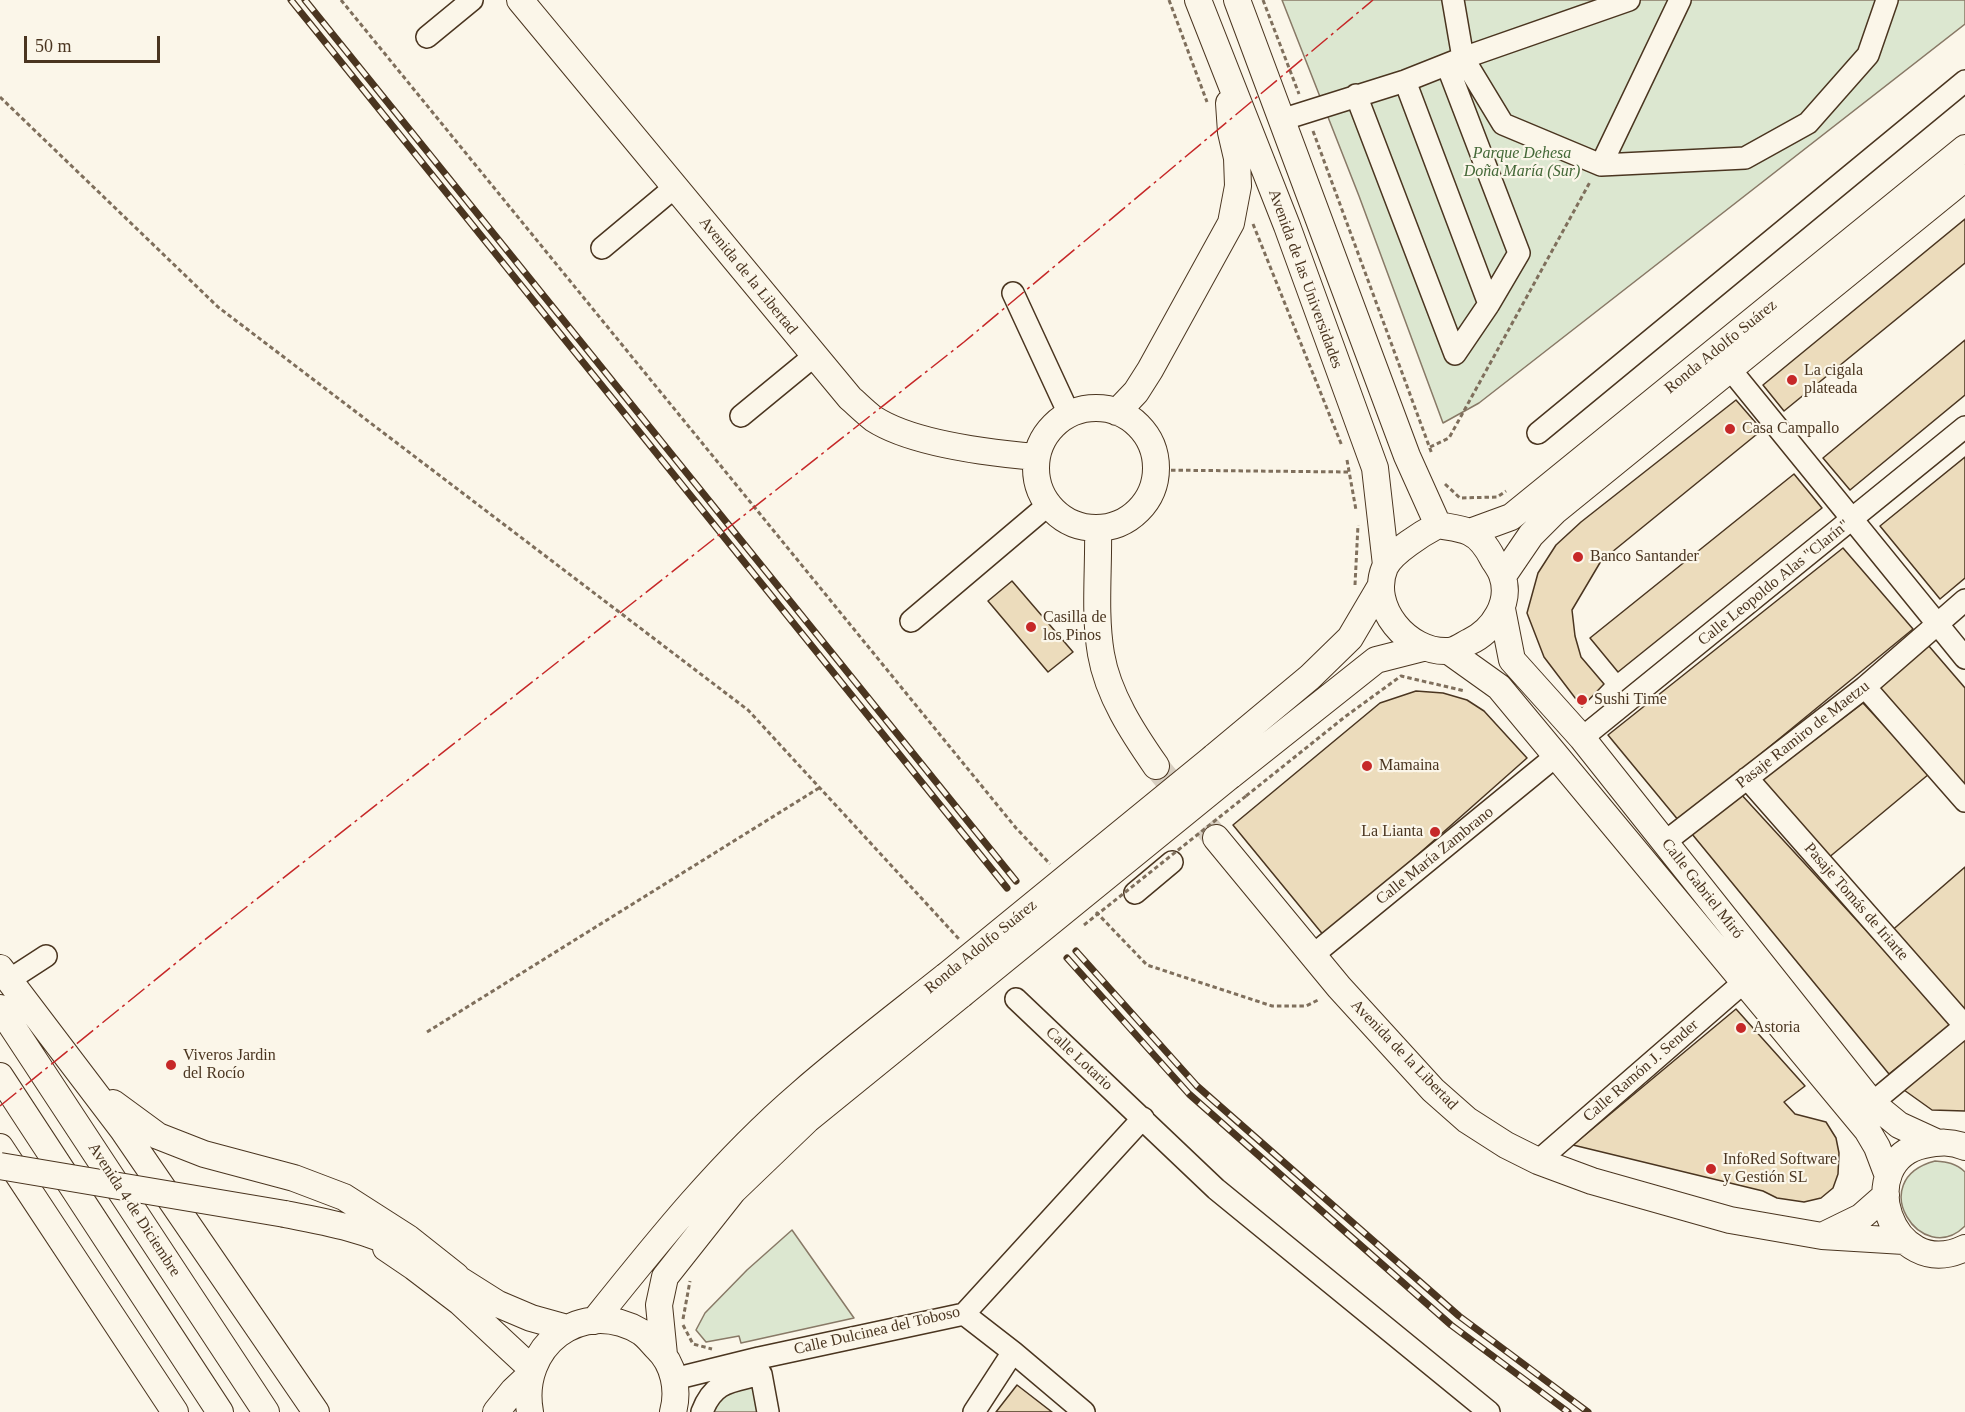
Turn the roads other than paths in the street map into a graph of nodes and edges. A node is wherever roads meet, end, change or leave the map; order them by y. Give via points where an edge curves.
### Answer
1 (472, 0) edge
2 (520, 0) edge
3 (1198, 0) edge
4 (1237, 0) edge
5 (1453, 0) edge
6 (1629, 0) edge
7 (1680, 0) edge
8 (1887, 0) edge
9 (427, 37) dead end
10 (1455, 61) junction
11 (1227, 76) junction
12 (1405, 81) junction
13 (1965, 81) edge
14 (1356, 95) junction
15 (1281, 120) junction
16 (1965, 148) edge
17 (1601, 165) junction
18 (1965, 178) edge
19 (675, 187) junction
20 (602, 248) dead end
21 (1013, 292) dead end
22 (1490, 304) junction
23 (814, 356) junction
24 (1730, 369) junction
25 (1117, 412) junction
26 (1069, 414) junction
27 (741, 416) dead end
28 (1965, 427) edge
29 (1538, 433) dead end
30 (1036, 458) junction
31 (1048, 505) junction
32 (1851, 520) junction
33 (1438, 525) junction
34 (1098, 529) junction
35 (1470, 532) junction
36 (1383, 576) junction
37 (1503, 576) junction
38 (1965, 600) edge
39 (1502, 609) junction
40 (911, 621) dead end
41 (1937, 624) junction
42 (1423, 648) junction
43 (1450, 652) junction
44 (1965, 658) edge
45 (1865, 687) junction
46 (1582, 738) junction
47 (1556, 756) junction
48 (1156, 766) tunnel mouth
49 (1222, 767) junction
50 (1747, 778) junction
51 (1965, 801) edge
52 (1216, 838) tunnel mouth
53 (1665, 842) junction
54 (1172, 862) dead end
55 (1135, 893) dead end
56 (1313, 955) junction
57 (46, 956) dead end
58 (4, 974) edge
59 (1744, 982) junction
60 (953, 985) junction
61 (1016, 999) dead end
62 (0, 1008) edge
63 (1965, 1026) edge
64 (68, 1058) junction
65 (0, 1076) edge
66 (1872, 1103) junction
67 (1143, 1118) junction
68 (1936, 1142) junction
69 (1964, 1146) edge
70 (0, 1147) edge
71 (1538, 1161) junction
72 (0, 1166) edge
73 (1887, 1186) junction
74 (363, 1233) junction
75 (1822, 1236) junction
76 (1904, 1240) junction
77 (1965, 1248) edge
78 (1936, 1254) junction
79 (1965, 1263) edge
80 (456, 1276) junction
81 (964, 1314) junction
82 (594, 1321) junction
83 (567, 1328) junction
84 (1013, 1352) junction
85 (664, 1355) junction
86 (531, 1372) junction
87 (674, 1379) junction
88 (315, 1408) edge
89 (175, 1412) edge
90 (220, 1412) edge
91 (266, 1412) edge
92 (496, 1412) edge
93 (530, 1412) edge
94 (673, 1412) edge
95 (702, 1412) edge
96 (768, 1412) edge
97 (974, 1412) edge
98 (1083, 1412) edge
99 (1489, 1412) edge

1 - 9 street
2 - 19 main road, Avenida de la Libertad
3 - 11 main road, Avenida de las Universidades
4 - 15 main road, Avenida de las Universidades
5 - 10 street
6 - 10 street
7 - 17 street
8 - 17 street via 1868,55 1808,123 1745,158
10 - 12 street
10 - 17 street via 1503,124
10 - 22 street via 1519,253
11 - 25 main road via 1238,186 1231,224 1150,370
11 - 36 main road, Avenida de las Universidades via 1287,226 1375,468
12 - 14 street
12 - 22 street
13 - 29 street
14 - 15 street
14 - 22 street via 1455,354
15 - 33 main road, Avenida de las Universidades via 1407,456
16 - 35 main road, Ronda Adolfo Suárez via 1511,517
18 - 24 main road, Ronda Adolfo Suárez
19 - 20 street
19 - 23 main road, Avenida de la Libertad
21 - 26 street
23 - 27 street
23 - 30 main road, Avenida de la Libertad via 850,398 875,419 909,435
24 - 32 street
24 - 37 main road, Ronda Adolfo Suárez via 1554,512 1531,535
25 - 26 main road via 1101,408
25 - 34 main road via 1146,435 1154,452 1156,470 1151,492 1139,511 1120,524
26 - 30 main road via 1042,440
28 - 32 street, Calle Leopoldo Alas "Clarín"
30 - 31 main road via 1039,490
31 - 34 main road via 1062,518
31 - 40 street
32 - 41 street
32 - 46 street, Calle Leopoldo Alas "Clarín"
33 - 35 main road
33 - 36 main road via 1414,538
34 - 48 main road via 1101,656 1122,711
35 - 37 main road via 1487,547
36 - 42 main road via 1385,606 1400,633
36 - 49 main road, Ronda Adolfo Suárez via 1350,638
37 - 39 main road
38 - 41 street, Pasaje Ramiro de Maetzu
39 - 43 main road via 1478,638
39 - 46 main road, Calle Gabriel Miró via 1512,660
41 - 44 street
41 - 45 street, Pasaje Ramiro de Maetzu
42 - 43 main road
42 - 49 main road, Ronda Adolfo Suárez via 1376,660
43 - 47 main road, Calle Gabriel Miró via 1499,687
45 - 50 street, Pasaje Ramiro de Maetzu
45 - 51 street
46 - 53 main road, Calle Gabriel Miró
47 - 56 street, Calle María Zambrano
47 - 59 main road, Calle Gabriel Miró
49 - 60 main road, Ronda Adolfo Suárez, bridge
50 - 53 street, Pasaje Ramiro de Maetzu
50 - 63 street, Pasaje Tomás de Iriarte
52 - 56 main road, Avenida de la Libertad
53 - 66 main road, Calle Gabriel Miró
54 - 55 street
56 - 71 main road, Avenida de la Libertad via 1432,1090 1467,1120
57 - 58 street
58 - 64 main road
59 - 71 street, Calle Ramón J. Sender
59 - 73 main road, Calle Gabriel Miró via 1867,1130 1877,1147
60 - 82 main road, Ronda Adolfo Suárez via 799,1094 717,1173
60 - 85 main road, Ronda Adolfo Suárez via 732,1191 665,1277 659,1305
61 - 67 street, Calle Lotario
62 - 91 main road, Avenida 4 de Diciembre
63 - 66 street
64 - 80 main road via 112,1102 158,1136 344,1197 408,1238
64 - 88 main road via 123,1130
65 - 90 main road
66 - 68 main road, Calle Gabriel Miró via 1899,1125
67 - 81 street, Calle Dulcinea del Toboso
67 - 99 street, Calle Lotario via 1216,1189
68 - 69 main road
68 - 73 main road via 1917,1146 1903,1155 1892,1166
70 - 89 main road
71 - 75 main road, Avenida de la Libertad via 1730,1220
72 - 74 main road, bridge via 285,1214
73 - 75 main road via 1861,1217
73 - 76 main road, Calle Gabriel Miró via 1890,1222
74 - 80 main road
74 - 86 main road via 460,1302
75 - 76 main road, Avenida de la Libertad
76 - 78 main road via 1912,1247
77 - 78 main road
78 - 79 main road
80 - 83 main road via 498,1304
81 - 84 street
81 - 87 street, Calle Dulcinea del Toboso
82 - 83 main road
82 - 85 main road via 622,1323 642,1333
83 - 86 main road via 538,1355
84 - 97 street
84 - 98 street
85 - 87 main road
86 - 92 main road
86 - 93 main road via 527,1399
87 - 94 main road
95 - 96 street via 708,1396 723,1384 761,1374

